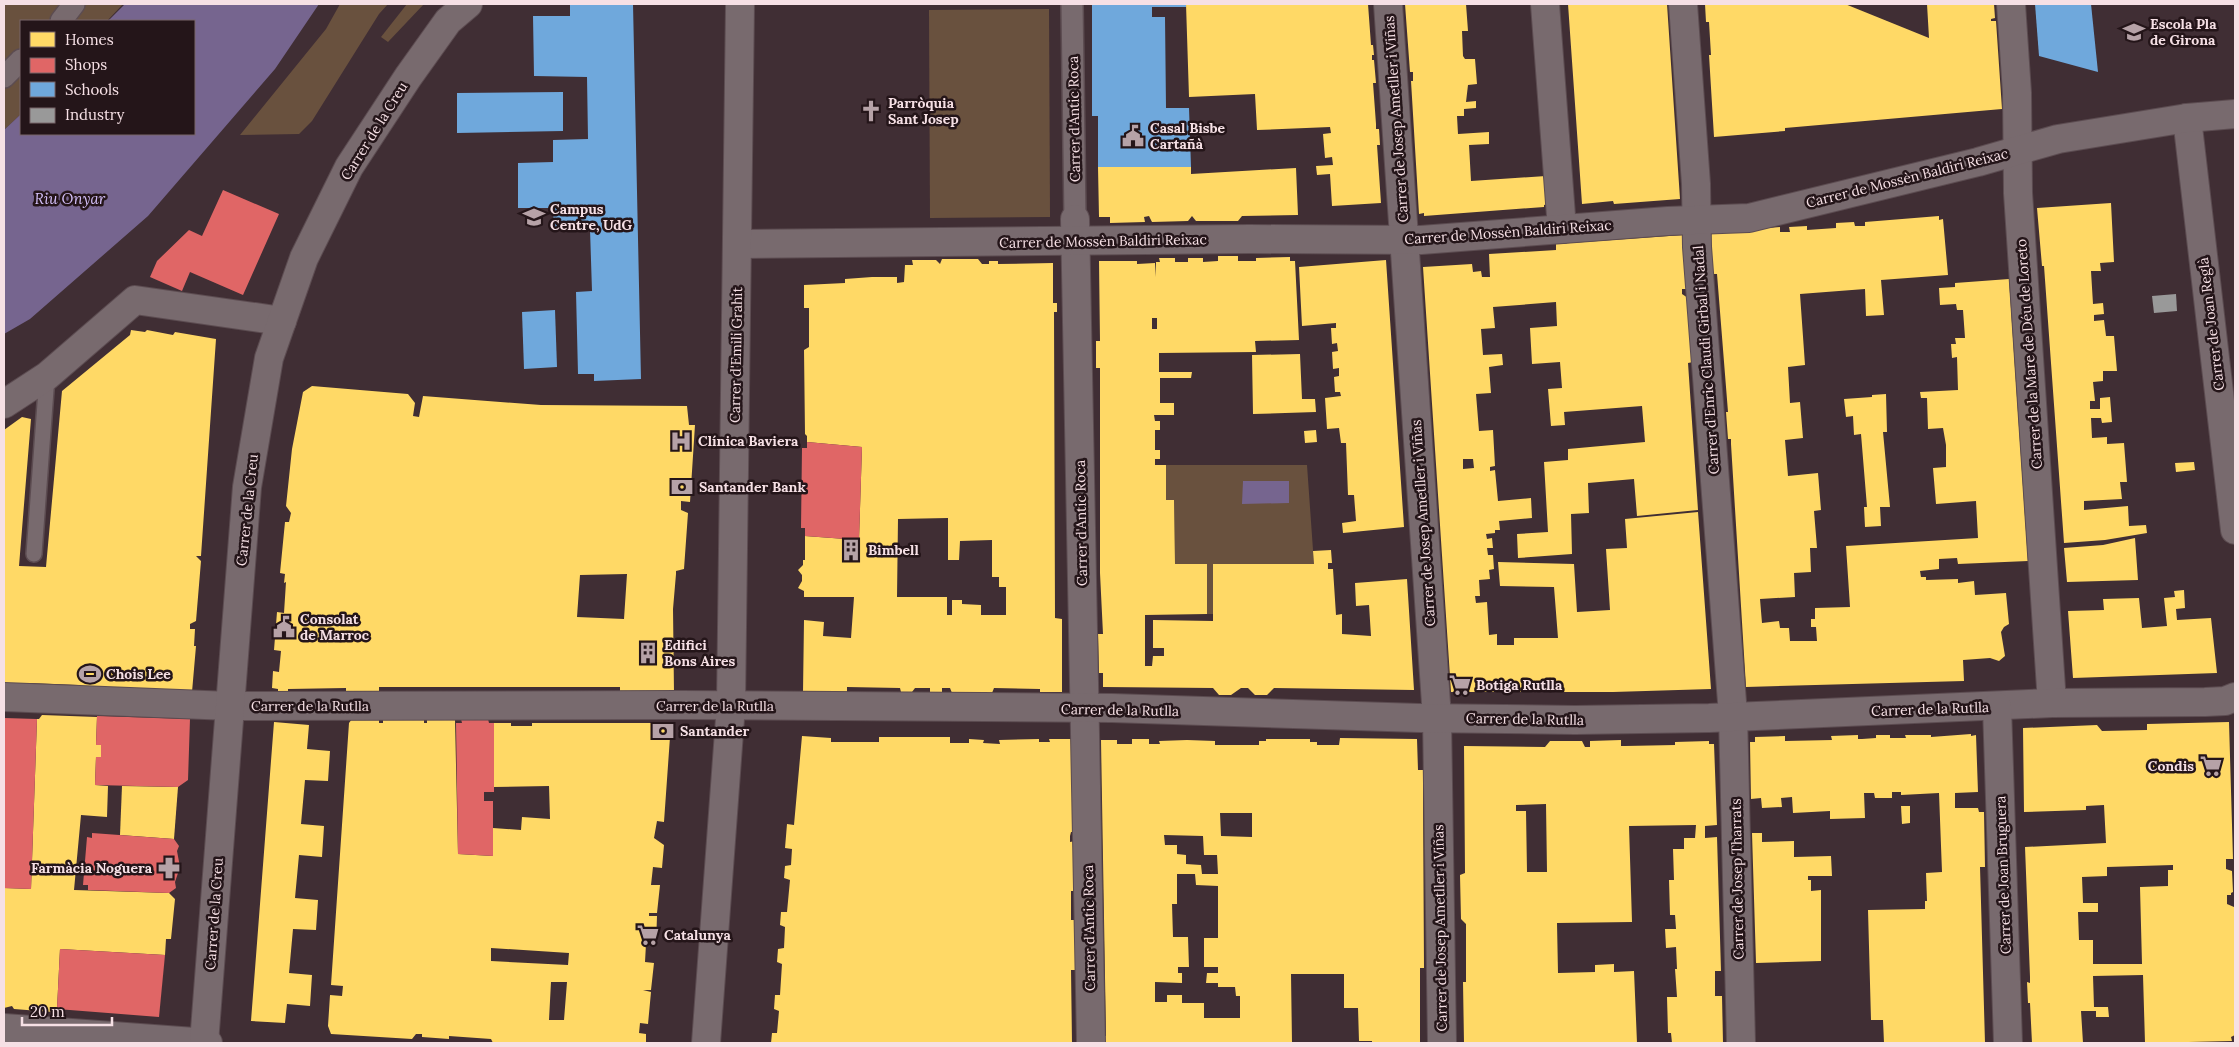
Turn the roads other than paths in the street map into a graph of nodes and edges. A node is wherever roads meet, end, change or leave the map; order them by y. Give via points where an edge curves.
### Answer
1 (74, 4) edge
2 (468, 4) edge
3 (740, 4) edge
4 (1072, 4) edge
5 (1388, 4) edge
6 (1545, 4) edge
7 (1683, 4) edge
8 (2010, 4) edge
9 (62, 20) edge
10 (20, 61) edge
11 (4, 77) edge
12 (2235, 114) edge
13 (2187, 118) junction
14 (2017, 151) junction
15 (1697, 220) junction
16 (1562, 229) junction
17 (1075, 230) junction
18 (1404, 240) junction
19 (738, 244) junction
20 (282, 322) junction
21 (47, 376) junction
22 (4, 404) edge
23 (2235, 530) edge
24 (34, 554) dead end
25 (4, 697) edge
26 (2235, 697) edge
27 (2052, 703) junction
28 (731, 705) junction
29 (230, 706) junction
30 (1997, 707) junction
31 (1085, 709) junction
32 (1733, 715) junction
33 (1437, 718) junction
34 (4, 1028) edge
35 (204, 1043) edge
36 (208, 1043) edge
37 (706, 1043) edge
38 (1090, 1043) edge
39 (1442, 1043) edge
40 (1741, 1043) edge
41 (2008, 1043) edge

1 - 9 street
2 - 20 street, Carrer de la Creu via 448,20 349,167 304,258
3 - 19 street, Carrer d'Emili Grahit
4 - 17 street, Carrer d'Antic Roca
5 - 18 street, Carrer de Josep Ametller i Viñas
6 - 16 street
7 - 15 street, Carrer d'Enric Claudi Girbal i Nadal
8 - 14 street, Carrer de la Mare de Déu de Loreto via 2017,93
10 - 11 street
12 - 13 street, Carrer de Mossèn Baldiri Reixac
13 - 14 street, Carrer de Mossèn Baldiri Reixac via 2058,139
13 - 23 street, Carrer de Joan Reglà
14 - 15 street, Carrer de Mossèn Baldiri Reixac via 1749,218
14 - 27 street, Carrer de la Mare de Déu de Loreto
15 - 16 street, Carrer de Mossèn Baldiri Reixac
15 - 32 street, Carrer d'Enric Claudi Girbal i Nadal
16 - 18 street, Carrer de Mossèn Baldiri Reixac
17 - 18 street, Carrer de Mossèn Baldiri Reixac
17 - 19 street, Carrer de Mossèn Baldiri Reixac
17 - 31 street, Carrer d'Antic Roca
18 - 33 street, Carrer de Josep Ametller i Viñas
19 - 28 street, Carrer d'Emili Grahit
20 - 21 street via 135,300
20 - 29 street, Carrer de la Creu via 269,358 247,487
21 - 22 street
21 - 24 lane
25 - 29 street, Carrer de la Rutlla
26 - 27 street, Carrer de la Rutlla via 2205,702
27 - 30 street, Carrer de la Rutlla
28 - 29 street, Carrer de la Rutlla
28 - 31 street, Carrer de la Rutlla
28 - 37 street, Carrer d'Emili Grahit
29 - 35 street, Carrer de la Creu
30 - 32 street, Carrer de la Rutlla
30 - 41 street, Carrer de Joan Bruguera
31 - 33 street, Carrer de la Rutlla
31 - 38 street, Carrer d'Antic Roca
32 - 33 street, Carrer de la Rutlla via 1575,720
32 - 40 street, Carrer de Josep Tharrats
33 - 39 street, Carrer de Josep Ametller i Viñas
34 - 35 street
35 - 36 street

